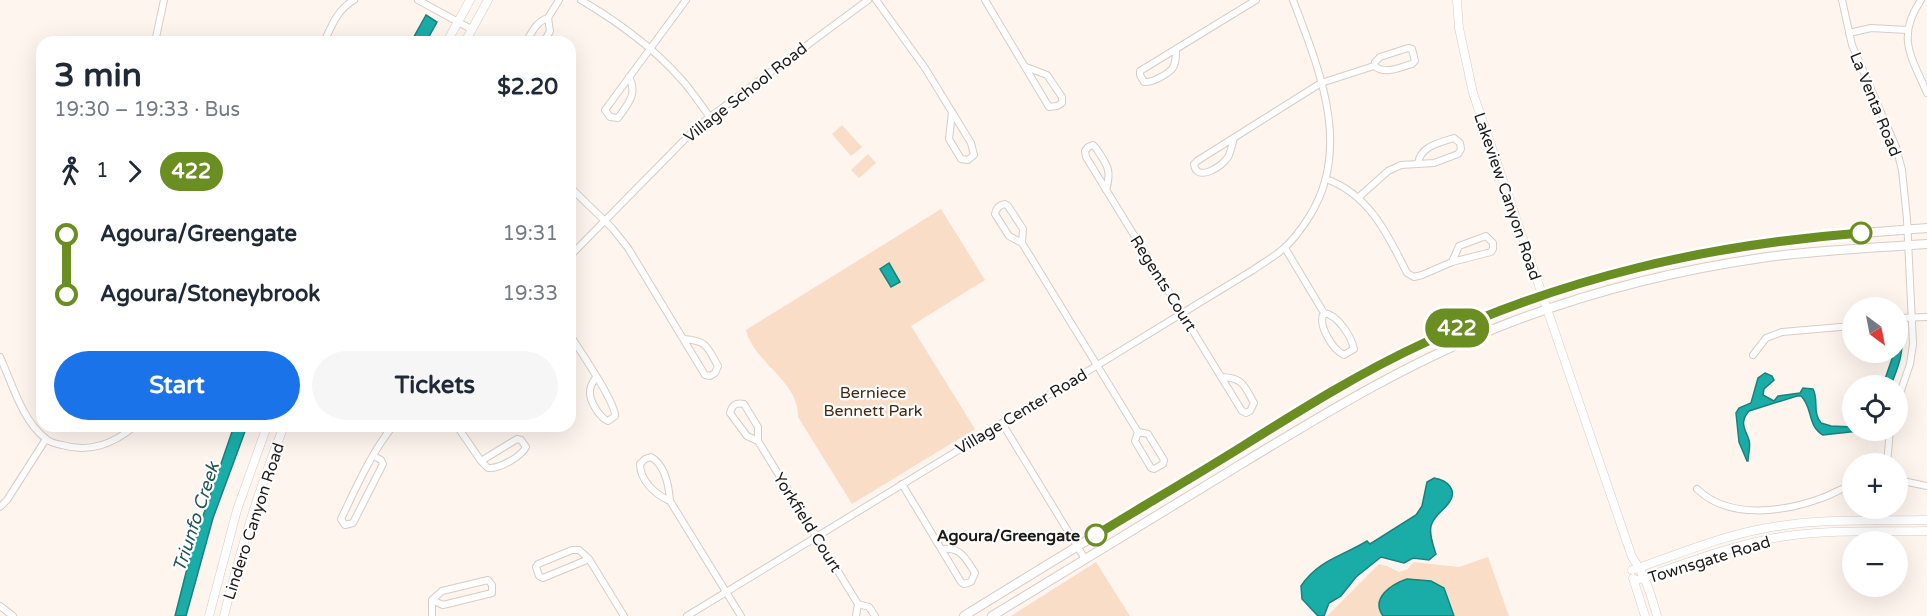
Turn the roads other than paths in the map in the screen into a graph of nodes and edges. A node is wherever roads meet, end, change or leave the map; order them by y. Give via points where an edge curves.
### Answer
1 (164, 0) edge
2 (354, 0) edge
3 (418, 0) edge
4 (470, 0) edge
5 (488, 0) edge
6 (559, 0) edge
7 (581, 0) edge
8 (686, 0) edge
9 (868, 0) edge
10 (876, 0) edge
11 (985, 0) edge
12 (1256, 0) edge
13 (1293, 0) edge
14 (1457, 0) edge
15 (1921, 0) edge
16 (1843, 2) edge
17 (548, 18) junction
18 (457, 22) junction
19 (471, 29) junction
20 (1907, 30) junction
21 (1849, 33) junction
22 (156, 36) edge
23 (327, 36) edge
24 (450, 36) edge
25 (468, 36) edge
26 (530, 36) edge
27 (547, 36) edge
28 (650, 49) junction
29 (1176, 49) junction
30 (1374, 66) junction
31 (1026, 67) junction
32 (629, 77) junction
33 (1321, 83) junction
34 (1927, 93) edge
35 (952, 112) junction
36 (710, 117) junction
37 (1234, 138) junction
38 (1418, 163) junction
39 (1326, 179) junction
40 (1106, 190) junction
41 (576, 193) edge
42 (1359, 197) junction
43 (604, 220) junction
44 (1927, 228) edge
45 (1907, 238) junction
46 (1022, 243) junction
47 (1927, 244) edge
48 (1285, 248) junction
49 (576, 250) edge
50 (1452, 262) junction
51 (1542, 296) junction
52 (1547, 309) junction
53 (1182, 312) junction
54 (1324, 313) junction
55 (1927, 317) edge
56 (1908, 318) edge
57 (1912, 318) junction
58 (1842, 327) edge
59 (684, 339) junction
60 (576, 345) edge
61 (1753, 355) dead end
62 (0, 357) edge
63 (1097, 365) junction
64 (1906, 375) edge
65 (596, 377) junction
66 (1222, 377) junction
67 (1002, 423) junction
68 (36, 429) edge
69 (39, 432) edge
70 (127, 432) edge
71 (265, 432) edge
72 (282, 432) edge
73 (388, 432) edge
74 (461, 432) edge
75 (1138, 432) junction
76 (45, 440) junction
77 (758, 441) junction
78 (374, 456) junction
79 (481, 461) junction
80 (1908, 482) edge
81 (902, 484) junction
82 (1927, 486) edge
83 (1697, 489) dead end
84 (1842, 489) edge
85 (670, 501) junction
86 (0, 507) edge
87 (1884, 520) junction
88 (1927, 520) edge
89 (1927, 531) edge
90 (1841, 533) junction
91 (818, 536) junction
92 (1077, 546) junction
93 (943, 549) junction
94 (589, 559) junction
95 (1085, 559) junction
96 (1636, 568) junction
97 (1645, 578) junction
98 (1634, 581) junction
99 (726, 592) junction
100 (432, 600) junction
101 (858, 603) junction
102 (0, 606) edge
103 (13, 616) edge
104 (211, 616) edge
105 (224, 616) edge
106 (432, 616) edge
107 (624, 616) edge
108 (687, 616) edge
109 (741, 616) edge
110 (856, 616) edge
111 (875, 616) edge
112 (964, 616) edge
113 (992, 616) edge
114 (1645, 616) edge
115 (1657, 616) edge

1 - 22 street
2 - 23 street via 342,8
3 - 18 street
4 - 18 street
5 - 19 street
6 - 17 street
7 - 28 street
8 - 28 street
9 - 36 street, Village School Road
10 - 35 street
11 - 31 street
12 - 29 street
13 - 33 street, Village Center Road
14 - 51 street, Lakeview Canyon Road via 1473,93
15 - 20 street
16 - 21 street, La Venta Road
17 - 26 street
17 - 27 street
18 - 19 street
18 - 24 street
19 - 25 street
20 - 21 street via 1871,28
20 - 34 street via 1910,54
21 - 45 street, La Venta Road via 1899,156
28 - 32 street
28 - 36 street via 681,79
29 - 29 street via 1140,71 1144,82 1171,70
30 - 30 street via 1388,71 1415,61 1408,48 1380,57
30 - 33 street
31 - 31 street via 1049,106 1062,103 1050,77
32 - 32 street via 605,110 610,117 618,118 633,97
33 - 37 street
33 - 39 street, Village Center Road via 1331,126
35 - 35 street via 974,151 968,160 961,159 949,139
36 - 43 street, Village School Road
37 - 37 street via 1197,161 1195,170 1205,173 1223,163
38 - 38 street via 1434,163 1458,154 1460,143 1454,138 1427,147 1419,155
38 - 42 street via 1389,171
39 - 42 street via 1342,184
39 - 48 street, Village Center Road via 1317,204
40 - 40 street, Regents Court via 1109,169 1096,148 1088,147 1086,157
40 - 53 street, Regents Court
41 - 43 street
42 - 50 street via 1374,215 1407,273 1414,277
43 - 49 street, Village School Road
43 - 59 street via 628,248
44 - 45 main road
45 - 47 main road
45 - 51 main road via 1796,238 1707,251 1620,271
45 - 52 main road via 1725,264
45 - 57 street, La Venta Road
46 - 46 street via 1023,229 1008,206 1000,205 995,214 1009,236
46 - 63 street
48 - 53 street, Village Center Road
48 - 54 street
50 - 50 street via 1491,252 1493,243 1486,236 1459,246
51 - 52 street, Lakeview Canyon Road
51 - 92 main road via 1463,326 1367,372
52 - 95 main road via 1469,339 1378,382
52 - 96 street, Lakeview Canyon Road
53 - 63 street, Village Center Road
53 - 66 street, Regents Court
54 - 54 street via 1322,325 1339,352 1349,353 1354,349 1352,343 1336,318
55 - 57 street
56 - 57 street
57 - 64 street, La Venta Road via 1913,344
58 - 61 street via 1782,332 1766,338
59 - 59 street via 705,375 715,373 718,366 704,343
60 - 65 street
62 - 68 street
63 - 67 street, Village Center Road
63 - 75 street
65 - 65 street via 590,398 608,421 615,416 615,410
66 - 66 street, Regents Court via 1242,411 1251,411 1254,403 1243,383
67 - 81 street, Village Center Road
67 - 92 street
69 - 76 street
70 - 76 street via 95,448 75,449
71 - 104 street, Lindero Canyon Road via 237,510
72 - 105 street, Lindero Canyon Road via 247,529
73 - 78 street
74 - 79 street
75 - 75 street via 1135,441 1151,468 1159,467 1164,460 1148,434
76 - 86 street
77 - 77 street, Yorkfield Court via 758,427 744,404 734,405 730,413 747,436
77 - 91 street, Yorkfield Court
78 - 78 street via 341,519 345,525 353,523 382,464
79 - 79 street via 488,468 497,468 526,447 517,439
80 - 82 street
81 - 91 street, Village Center Road
81 - 93 street
83 - 84 street via 1722,506 1763,510 1822,498
85 - 85 street via 669,484 655,460 645,459 640,469 654,493
85 - 99 street
87 - 88 street, Townsgate Road
87 - 90 street via 1877,526 1847,527
87 - 96 street, Townsgate Road via 1770,527 1713,541
89 - 90 street, Townsgate Road
90 - 97 street, Townsgate Road via 1752,543
91 - 99 street, Village Center Road
91 - 101 street, Yorkfield Court
92 - 95 street
92 - 112 main road
93 - 93 street via 961,582 971,582 975,573 961,553
94 - 94 street via 576,549 536,567 543,578
94 - 107 street
95 - 113 main road
96 - 97 street, Lakeview Canyon Road
96 - 98 street
97 - 98 street, Townsgate Road
97 - 115 street, Lakeview Canyon Road
98 - 114 street
99 - 108 street, Village Center Road
99 - 109 street
100 - 100 street via 443,605 492,593 492,585 488,580 442,591
100 - 106 street
101 - 110 street
101 - 111 street, Yorkfield Court via 869,607
102 - 103 street

